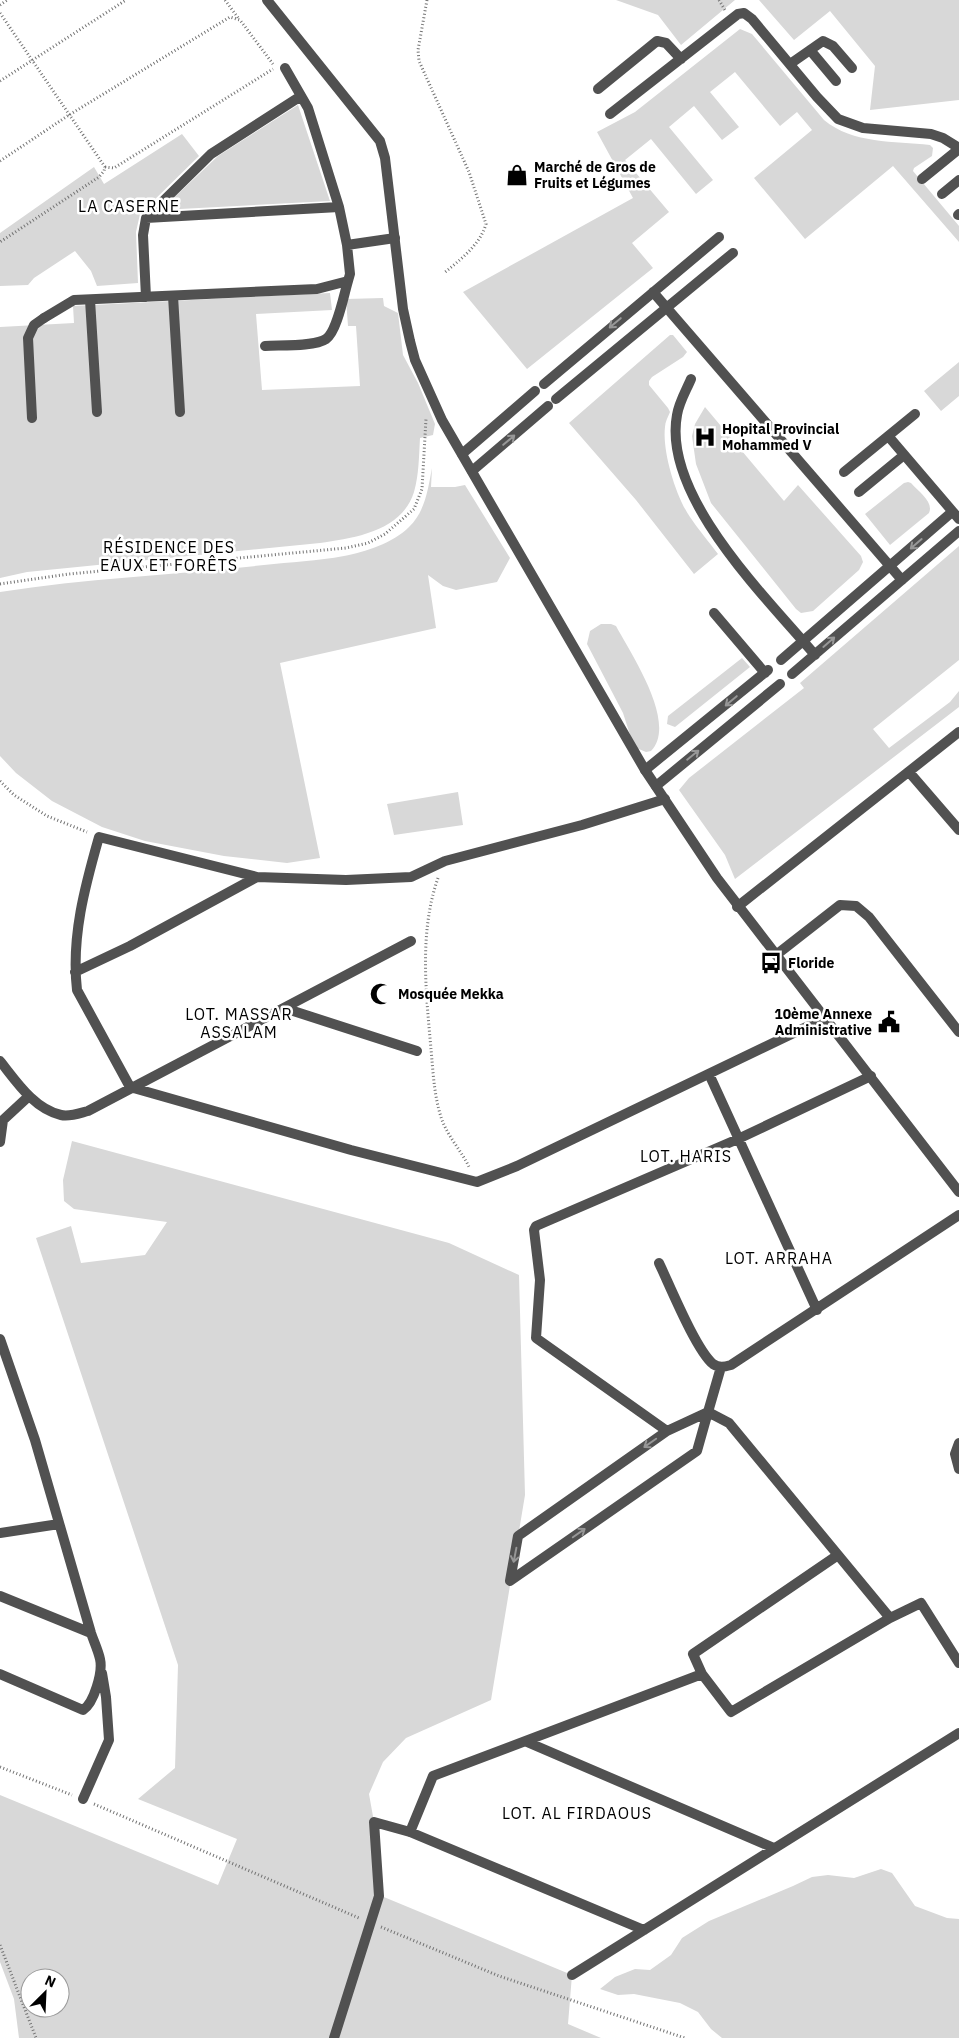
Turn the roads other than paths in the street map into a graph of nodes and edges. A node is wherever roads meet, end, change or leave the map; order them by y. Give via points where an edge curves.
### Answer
1 (267, 0) edge
2 (810, 50) junction
3 (681, 59) junction
4 (790, 64) junction
5 (285, 68) dead end
6 (852, 68) dead end
7 (836, 81) dead end
8 (598, 89) dead end
9 (301, 96) junction
10 (610, 114) dead end
11 (959, 148) edge
12 (922, 179) dead end
13 (959, 180) edge
14 (942, 194) dead end
15 (339, 207) junction
16 (146, 218) junction
17 (719, 237) dead end
18 (395, 238) junction
19 (347, 245) junction
20 (733, 253) dead end
21 (348, 281) junction
22 (653, 292) junction
23 (173, 296) junction
24 (146, 298) junction
25 (90, 300) junction
26 (666, 309) junction
27 (265, 346) dead end
28 (691, 379) dead end
29 (544, 384) dead end
30 (535, 391) dead end
31 (97, 412) dead end
32 (180, 412) dead end
33 (915, 414) dead end
34 (32, 418) dead end
35 (888, 437) junction
36 (462, 454) junction
37 (904, 455) junction
38 (472, 471) junction
39 (844, 472) dead end
40 (859, 492) dead end
41 (956, 516) edge
42 (959, 531) edge
43 (890, 567) junction
44 (902, 580) junction
45 (714, 613) dead end
46 (803, 641) junction
47 (815, 655) junction
48 (780, 660) dead end
49 (792, 674) dead end
50 (780, 684) dead end
51 (959, 732) edge
52 (645, 770) junction
53 (909, 772) junction
54 (656, 786) junction
55 (665, 799) junction
56 (959, 830) edge
57 (257, 877) junction
58 (737, 907) junction
59 (411, 941) dead end
60 (776, 955) junction
61 (75, 972) junction
62 (284, 1008) junction
63 (825, 1018) junction
64 (959, 1032) edge
65 (417, 1051) dead end
66 (0, 1061) edge
67 (709, 1074) junction
68 (871, 1076) junction
69 (130, 1087) junction
70 (29, 1096) junction
71 (738, 1139) junction
72 (0, 1142) edge
73 (959, 1192) edge
74 (959, 1215) edge
75 (659, 1263) dead end
76 (817, 1310) junction
77 (0, 1339) edge
78 (721, 1368) junction
79 (708, 1412) junction
80 (667, 1431) junction
81 (959, 1443) edge
82 (959, 1469) edge
83 (60, 1524) junction
84 (0, 1533) edge
85 (838, 1555) junction
86 (0, 1596) edge
87 (890, 1618) junction
88 (91, 1633) junction
89 (959, 1663) edge
90 (101, 1668) junction
91 (0, 1674) edge
92 (702, 1674) junction
93 (959, 1733) edge
94 (527, 1742) junction
95 (83, 1799) road end
96 (410, 1832) junction
97 (774, 1848) junction
98 (644, 1930) junction
99 (572, 1975) dead end
100 (334, 2038) edge

1 - 18 street via 380,141
2 - 4 street
2 - 6 street via 823,41 827,42
2 - 7 street
3 - 4 street via 738,14 744,13
3 - 8 street via 666,43 657,41
3 - 10 street
4 - 11 street via 838,119 863,128 931,134
5 - 9 street
9 - 15 street via 308,108
9 - 16 street via 211,154
11 - 12 street
13 - 14 street
15 - 16 street
15 - 19 street
16 - 24 street via 143,235
17 - 22 street
18 - 19 street
18 - 36 street via 404,309 415,360 442,420
19 - 21 street
20 - 26 street
21 - 23 street via 317,289
21 - 27 street via 328,338 317,342
22 - 26 street
22 -> 29 street
23 - 24 street
23 - 32 street
24 - 25 street
25 - 31 street
25 - 34 street via 74,300 31,329 28,338
38 -> 26 street
26 - 43 street
28 - 46 street via 681,402 676,427 677,447 690,489 720,541
30 - 36 street
33 - 35 street
35 - 37 street
35 - 39 street
36 - 38 street
37 - 40 street
37 - 41 street
38 - 52 street
41 -> 43 street
42 - 44 street
43 - 44 street
43 - 46 street
47 -> 44 street
45 -> 52 street via 767,671
46 - 47 street
46 - 48 street
47 - 49 street
54 -> 50 street
51 - 53 street
52 - 54 street
53 - 56 street
53 - 58 street
54 - 55 street
55 - 57 street via 582,825 445,861 411,877 346,880
55 - 58 street
57 - 61 street
57 - 61 street via 99,837 82,895
58 - 60 street
59 - 62 street
60 - 63 street
60 - 64 street via 840,905 856,906 869,916
61 - 69 street via 77,990
62 - 65 street
62 - 69 street
63 - 67 street
63 - 68 street
66 - 70 street
67 - 69 street via 477,1182
67 - 71 street
68 - 71 street
68 - 73 street
69 - 70 street via 107,1102 74,1115 61,1115
70 - 72 street via 3,1120
71 - 76 street
71 - 80 street via 539,1223 534,1230 540,1280 536,1338
74 - 76 street
75 - 78 street via 702,1352
76 - 78 street via 731,1365
77 - 83 street
78 - 79 street
79 - 80 street
80 -> 79 street via 518,1536 510,1581 697,1451
79 - 85 street via 729,1423
81 - 82 street via 955,1454
83 - 84 street
83 - 88 street
85 - 87 street
85 - 92 street via 692,1654
86 - 88 street
87 - 89 street via 921,1603
87 - 92 street via 731,1712
88 - 90 street
90 - 91 street via 90,1703 83,1710
90 - 95 street via 109,1740
92 - 94 street
93 - 97 street
94 - 96 street via 433,1776
94 - 97 street
96 - 98 street
96 - 100 street via 374,1822 379,1896
97 - 98 street
98 - 99 street

